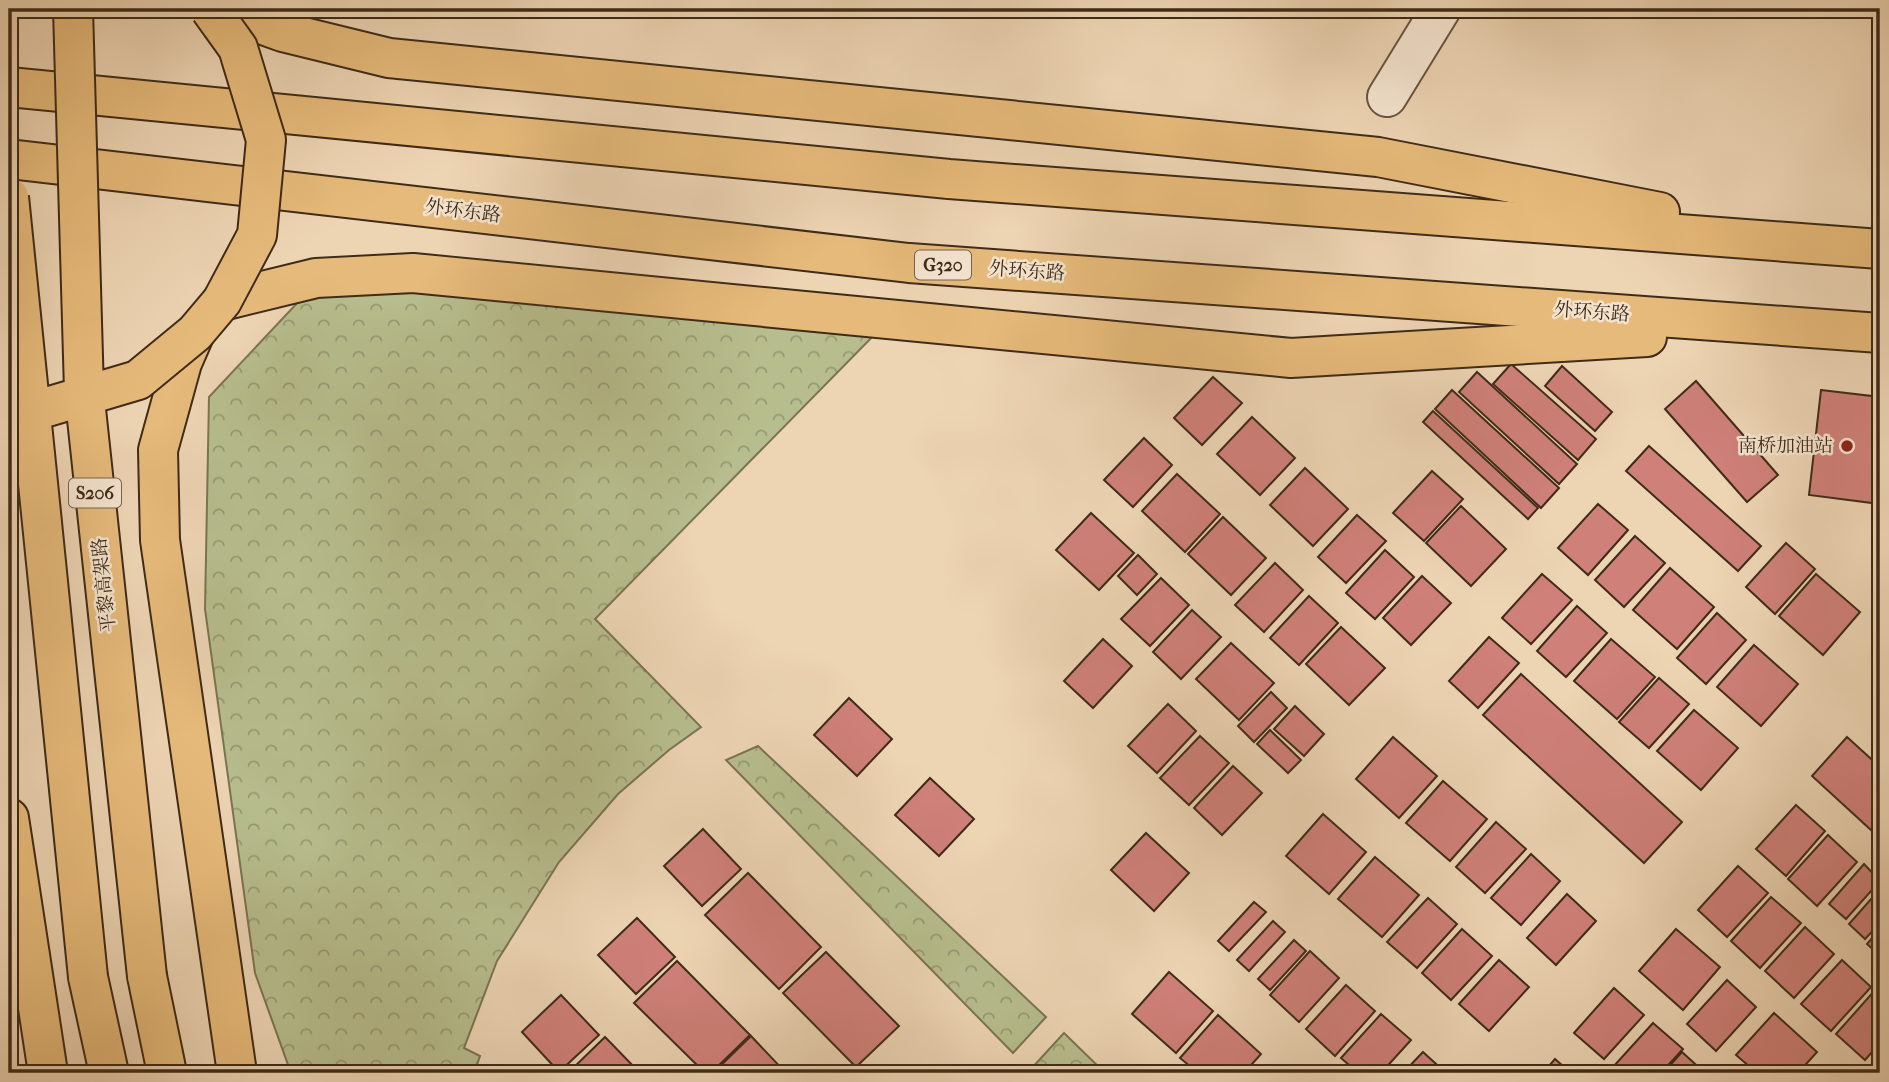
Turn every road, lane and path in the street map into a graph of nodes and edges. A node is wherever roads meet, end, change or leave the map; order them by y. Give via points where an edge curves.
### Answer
1 (73, 9) edge
2 (210, 9) edge
3 (219, 9) edge
4 (1441, 9) edge
5 (9, 87) edge
6 (1387, 97) dead end
7 (9, 159) edge
8 (9, 197) edge
9 (1838, 246) junction
10 (1880, 249) edge
11 (222, 301) junction
12 (1800, 327) junction
13 (195, 333) junction
14 (1880, 333) edge
15 (9, 403) edge
16 (9, 818) edge
17 (48, 1073) edge
18 (109, 1073) edge
19 (167, 1073) edge
20 (237, 1073) edge

1 - 19 highway, 平黎高架路 / S206, bridge via 83,391 147,976
2 - 11 highway, bridge via 238,48 266,140 257,235
3 - 9 highway via 283,32 389,58 1378,157
4 - 6 street
5 - 9 highway via 949,179
7 - 12 highway, 外环东路 / G320 via 909,263
8 - 18 highway, bridge via 88,977
9 - 10 highway
11 - 12 highway via 316,278 412,272 1291,358
11 - 13 highway, bridge
12 - 14 highway, 外环东路 / G320
13 - 15 highway, bridge via 138,380 47,407
13 - 20 highway via 158,450 160,540
16 - 17 highway

